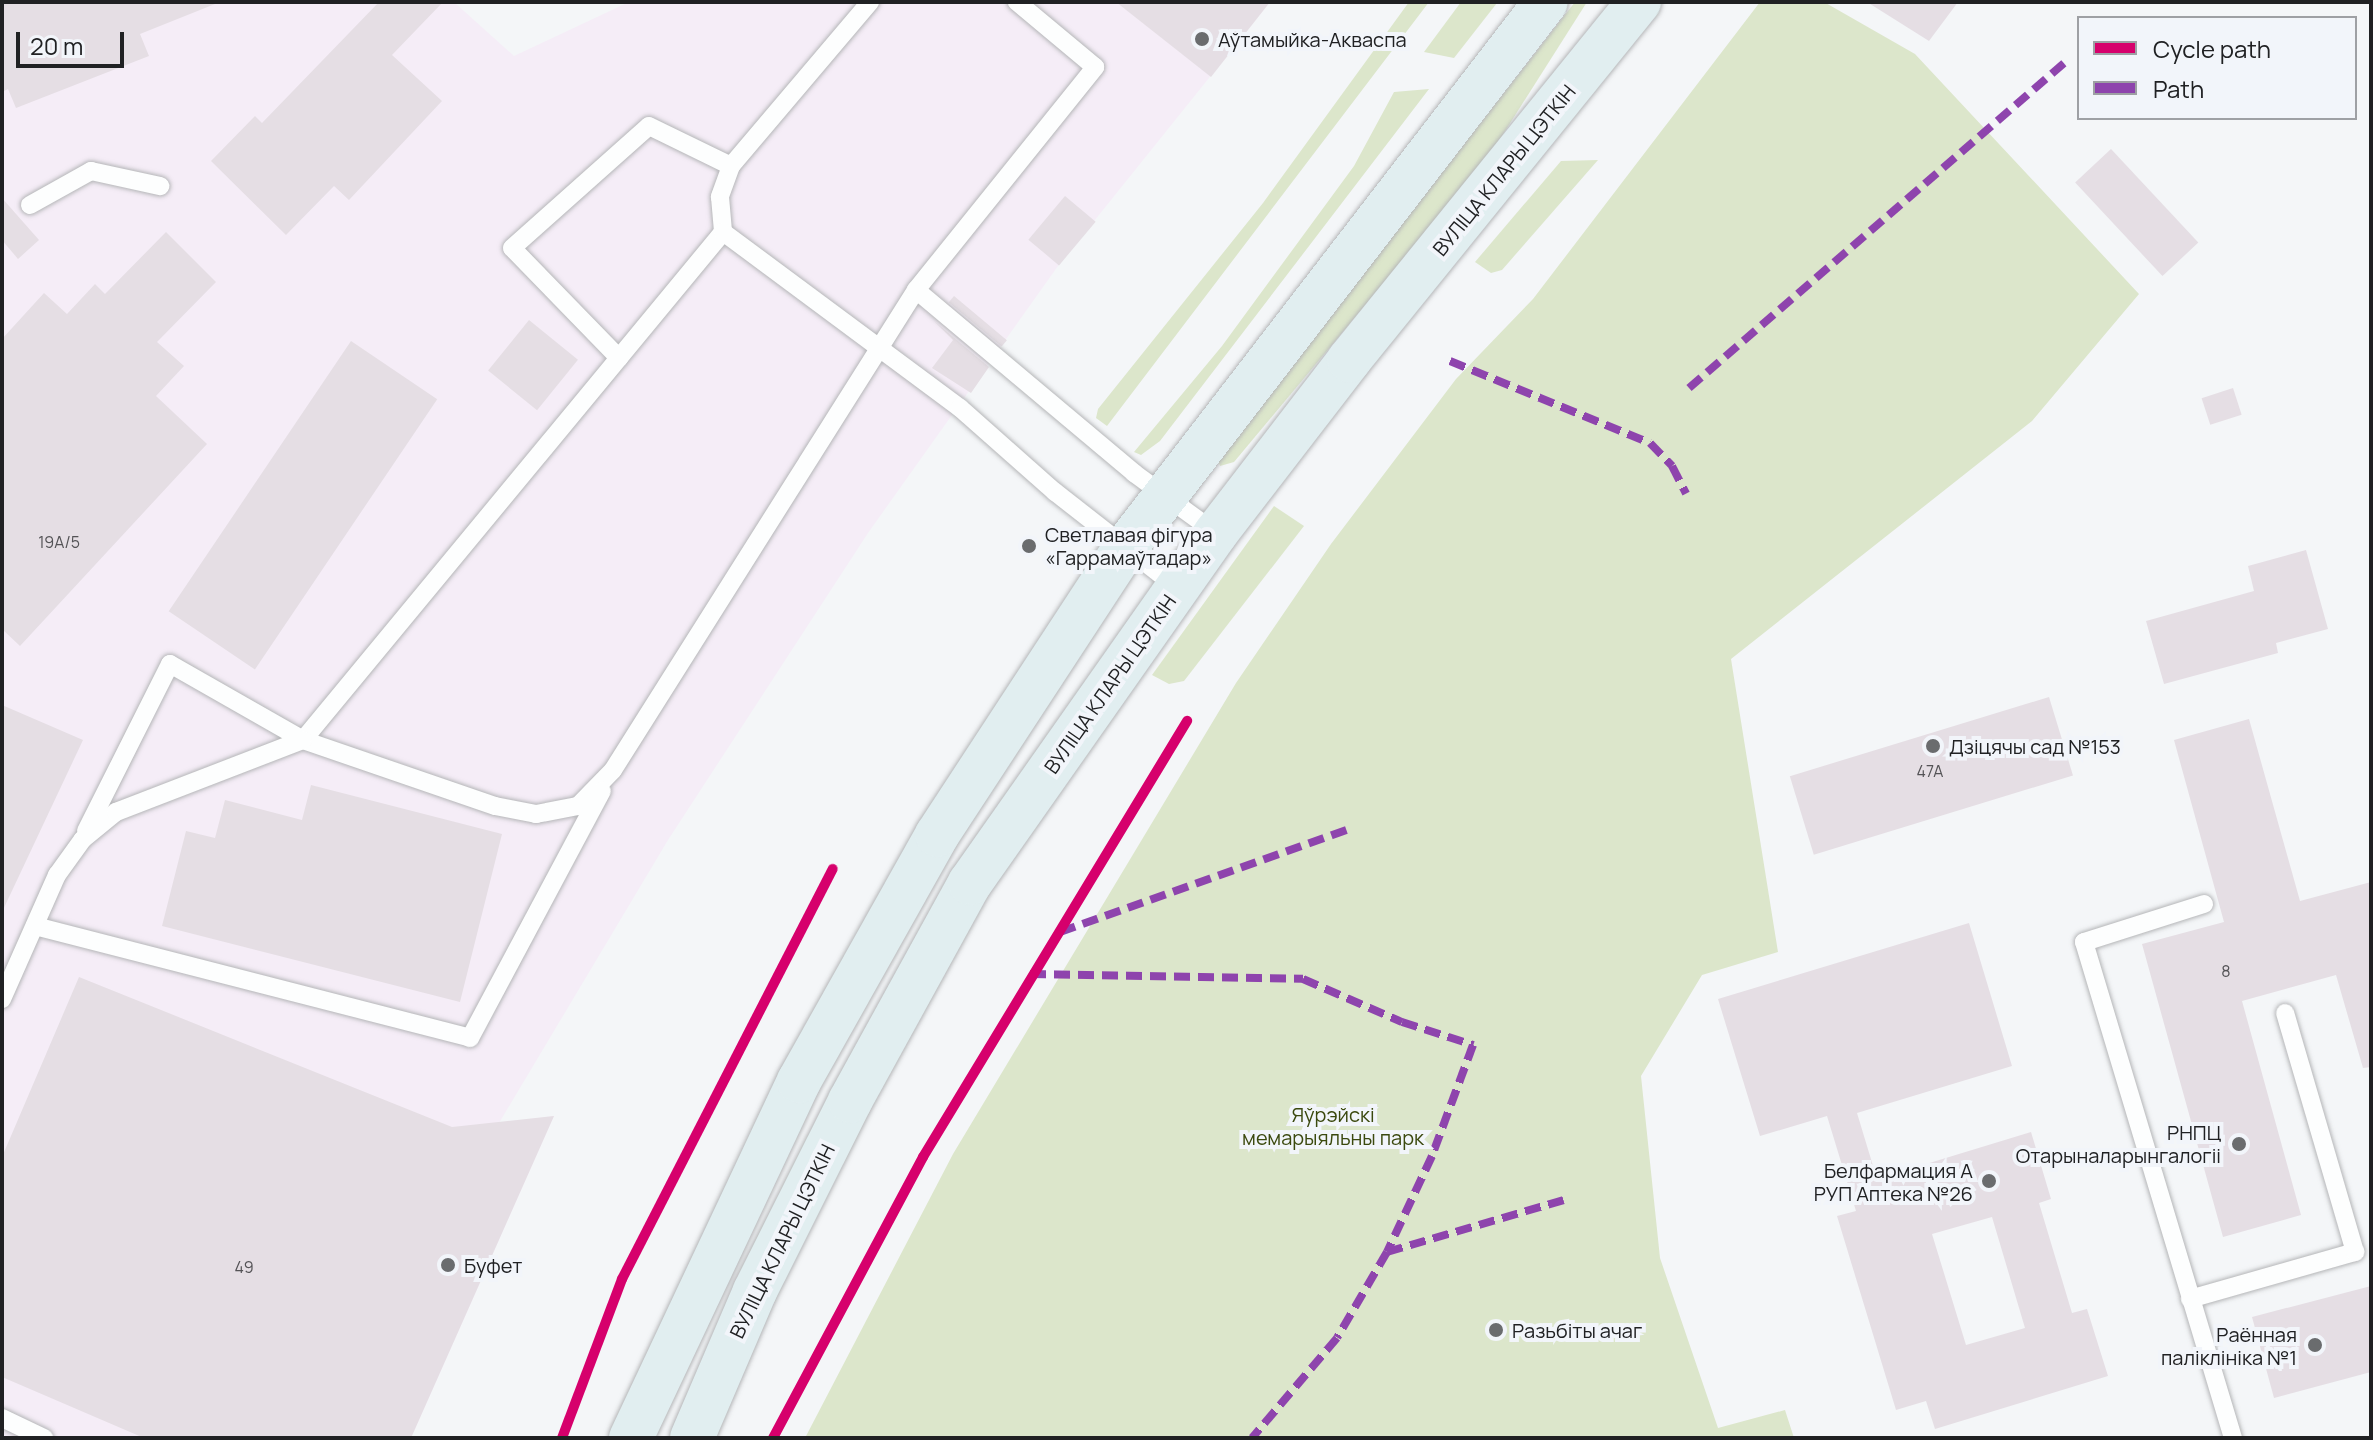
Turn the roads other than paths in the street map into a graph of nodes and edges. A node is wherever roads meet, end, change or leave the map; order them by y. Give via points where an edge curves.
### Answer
1 (870, 2) edge
2 (1017, 2) edge
3 (1546, 2) edge
4 (1639, 2) edge
5 (731, 166) junction
6 (160, 186) dead end
7 (30, 205) dead end
8 (723, 232) junction
9 (916, 290) junction
10 (876, 348) junction
11 (619, 358) junction
12 (1165, 495) junction
13 (1216, 533) junction
14 (1125, 548) junction
15 (1178, 588) junction
16 (303, 740) junction
17 (613, 770) junction
18 (83, 839) junction
19 (2204, 904) dead end
20 (35, 926) junction
21 (2, 999) edge
22 (2285, 1013) dead end
23 (2190, 1299) junction
24 (2, 1418) edge
25 (44, 1438) edge
26 (631, 1438) edge
27 (692, 1438) edge
28 (2233, 1438) edge

1 - 5 lane
2 - 9 lane via 1095,67
3 - 12 main road
4 - 13 main road, ВУЛІЦА КЛАРЫ ЦЭТКІН
5 - 8 lane via 720,197
5 - 11 lane via 649,126 512,248
6 - 7 lane via 91,171
8 - 10 lane
8 - 11 lane
9 - 10 lane
9 - 12 lane
10 - 14 lane via 960,408
10 - 17 lane
11 - 16 lane
12 - 13 lane
12 - 14 main road
13 - 15 main road, ВУЛІЦА КЛАРЫ ЦЭТКІН
14 - 15 lane
14 - 26 main road via 937,835 799,1081
15 - 27 main road, ВУЛІЦА КЛАРЫ ЦЭТКІН via 970,883 850,1101 755,1291
16 - 17 lane via 495,806 536,814 578,806
16 - 18 lane via 116,812
16 - 18 lane via 170,664
17 - 20 lane via 470,1038
18 - 20 lane via 57,875
19 - 23 lane via 2084,942
20 - 21 lane
22 - 23 lane via 2355,1252
23 - 28 lane
24 - 25 lane

